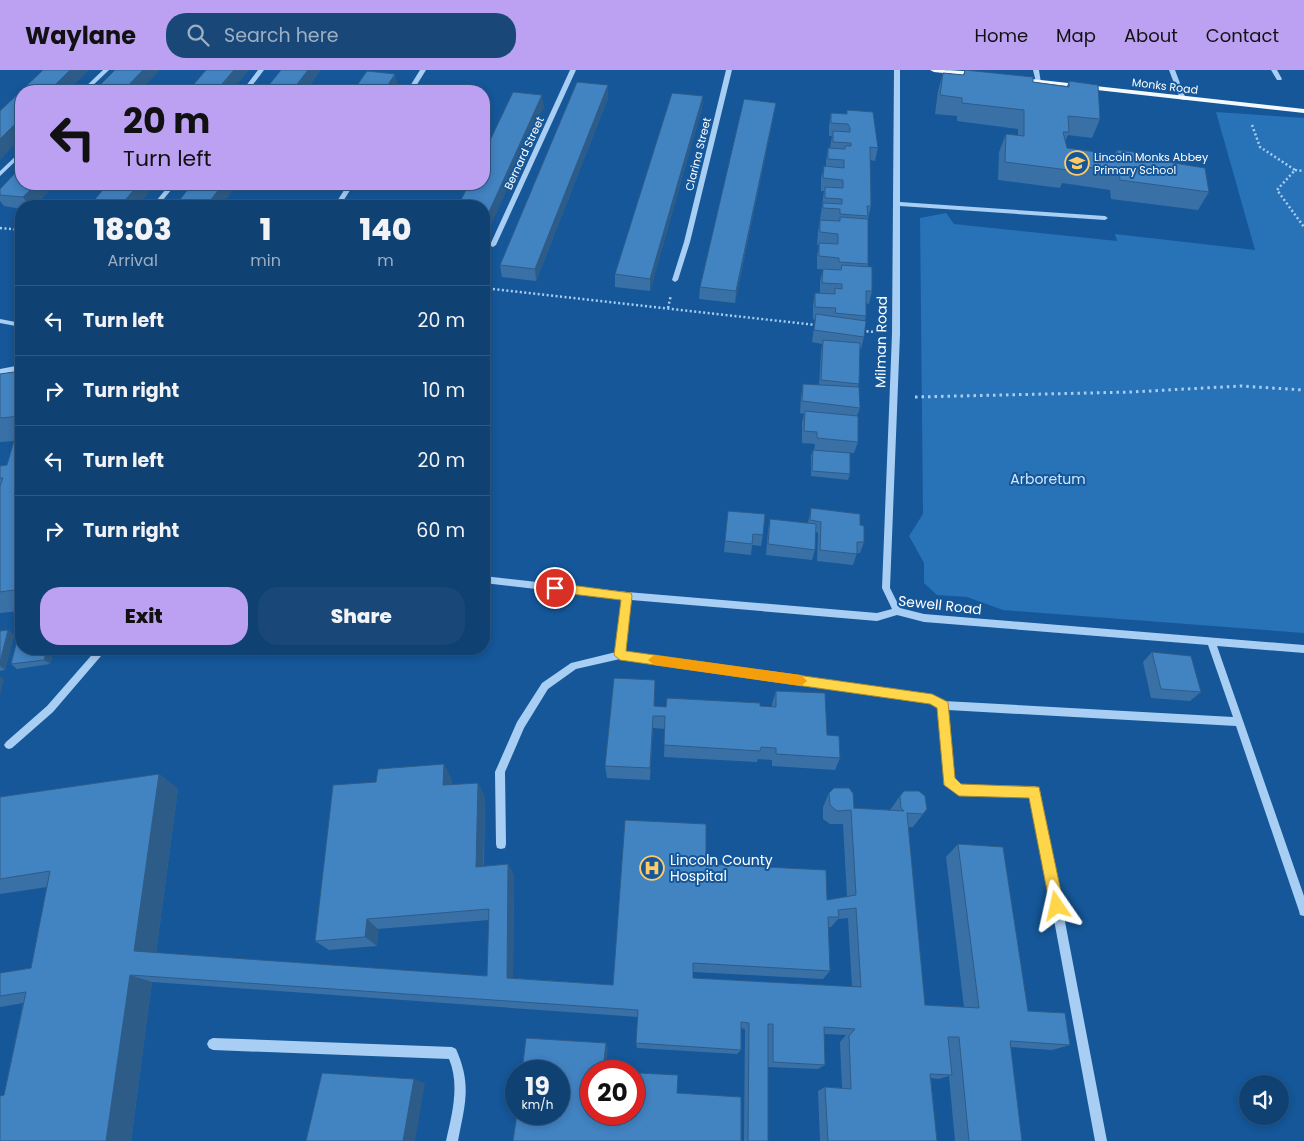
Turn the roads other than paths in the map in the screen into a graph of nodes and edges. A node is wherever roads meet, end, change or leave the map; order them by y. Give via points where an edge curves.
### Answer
1 (106, 70) edge
2 (261, 70) edge
3 (423, 70) edge
4 (573, 70) edge
5 (729, 70) edge
6 (897, 70) edge
7 (934, 70) edge
8 (1036, 70) edge
9 (1172, 70) edge
10 (1274, 70) edge
11 (991, 77) edge
12 (1008, 79) edge
13 (1279, 79) dead end
14 (1039, 82) junction
15 (90, 85) edge
16 (250, 85) edge
17 (414, 85) edge
18 (1184, 100) junction
19 (1304, 111) edge
20 (15, 159) edge
21 (0, 174) edge
22 (168, 190) edge
23 (160, 200) edge
24 (896, 204) junction
25 (1106, 218) dead end
26 (493, 245) dead end
27 (675, 280) dead end
28 (0, 321) edge
29 (15, 324) edge
30 (896, 334) joint
31 (15, 369) edge
32 (0, 372) edge
33 (490, 580) edge
34 (627, 596) junction
35 (897, 611) junction
36 (1212, 643) junction
37 (1304, 649) edge
38 (97, 655) edge
39 (620, 655) junction
40 (943, 706) junction
41 (1239, 722) junction
42 (9, 745) dead end
43 (501, 844) dead end
44 (1304, 911) edge
45 (213, 1044) dead end
46 (452, 1141) edge
47 (1101, 1141) edge

1 - 15 street
2 - 16 street
3 - 17 street
4 - 26 street, Bernard Street
5 - 27 street, Clarina Street
6 - 24 street, Milman Road
7 - 11 main road
8 - 14 street
9 - 18 street
10 - 13 street
12 - 14 main road, Monks Road
14 - 18 main road, Monks Road
18 - 19 main road, Monks Road
20 - 21 street
22 - 23 street
24 - 25 street
24 - 30 street, Milman Road
28 - 29 street
30 - 35 street, Milman Road via 886,588
31 - 32 street
33 - 34 street, Sewell Road
34 - 35 street, Sewell Road via 877,617
34 - 39 street
35 - 36 street, Sewell Road via 924,618
36 - 37 street, Sewell Road
36 - 41 street
38 - 42 street via 50,709
39 - 40 street via 932,699
39 - 43 street via 574,666 545,686 525,718 500,772
40 - 41 street
40 - 47 street via 949,780 959,790 1035,792
41 - 44 street
45 - 46 street via 452,1053 462,1080

